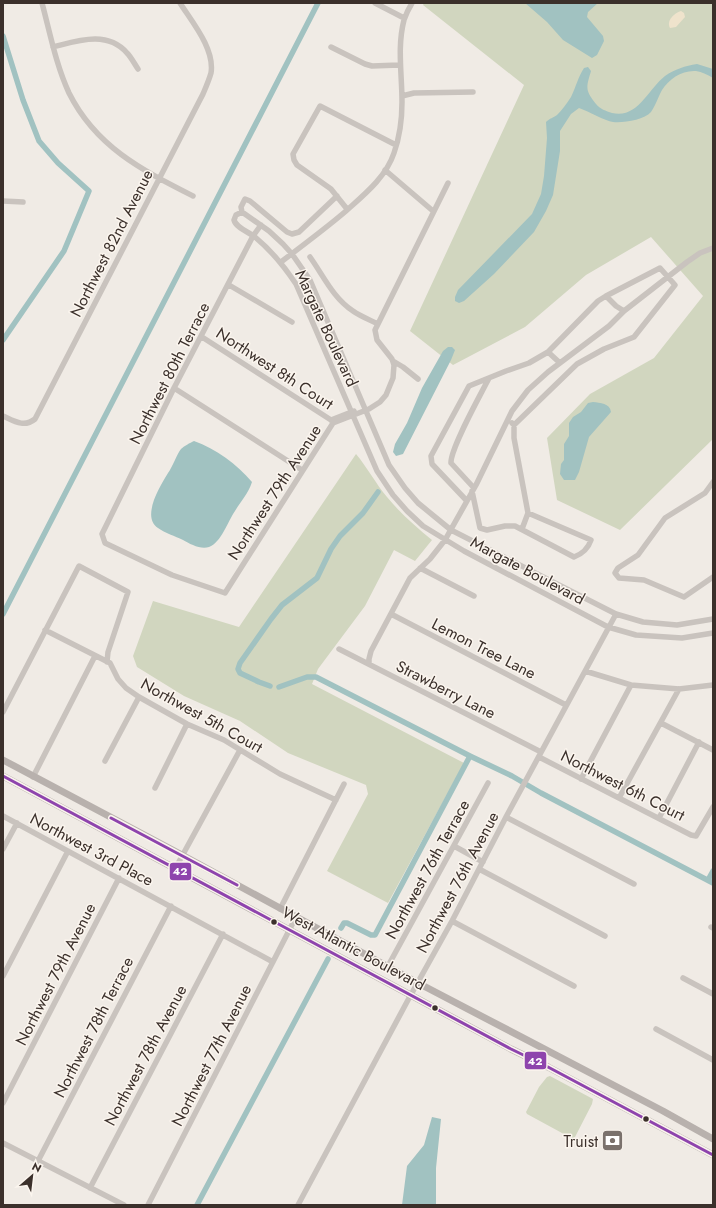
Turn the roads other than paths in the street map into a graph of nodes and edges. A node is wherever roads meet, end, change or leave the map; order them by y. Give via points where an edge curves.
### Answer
1 (42, 3) edge
2 (180, 3) edge
3 (375, 3) edge
4 (412, 3) edge
5 (404, 18) junction
6 (53, 47) junction
7 (331, 47) dead end
8 (399, 65) junction
9 (138, 69) dead end
10 (473, 92) dead end
11 (402, 96) junction
12 (396, 146) junction
13 (386, 170) junction
14 (158, 179) junction
15 (448, 184) dead end
16 (193, 196) dead end
17 (337, 196) junction
18 (3, 201) edge
19 (23, 202) dead end
20 (347, 209) junction
21 (433, 211) junction
22 (242, 212) junction
23 (261, 225) junction
24 (254, 236) junction
25 (713, 248) edge
26 (292, 254) junction
27 (310, 257) dead end
28 (281, 262) junction
29 (669, 277) junction
30 (229, 285) junction
31 (606, 296) junction
32 (624, 311) junction
33 (292, 322) dead end
34 (378, 324) junction
35 (202, 336) junction
36 (548, 352) junction
37 (393, 361) junction
38 (560, 363) junction
39 (489, 378) junction
40 (418, 379) dead end
41 (174, 388) junction
42 (365, 410) junction
43 (352, 414) junction
44 (3, 416) edge
45 (508, 417) junction
46 (332, 422) junction
47 (514, 425) junction
48 (302, 470) junction
49 (713, 482) edge
50 (473, 490) junction
51 (467, 501) junction
52 (528, 513) junction
53 (451, 530) junction
54 (522, 530) junction
55 (445, 540) junction
56 (420, 568) junction
57 (713, 577) edge
58 (225, 593) joint
59 (474, 596) dead end
60 (391, 614) junction
61 (616, 614) junction
62 (713, 619) edge
63 (608, 627) junction
64 (45, 630) junction
65 (713, 633) edge
66 (339, 649) dead end
67 (95, 656) junction
68 (107, 662) junction
69 (369, 664) junction
70 (585, 671) junction
71 (631, 685) junction
72 (713, 685) edge
73 (679, 689) junction
74 (139, 697) junction
75 (566, 705) junction
76 (3, 712) edge
77 (661, 723) junction
78 (187, 724) junction
79 (699, 742) junction
80 (240, 750) junction
81 (713, 750) edge
82 (540, 754) junction
83 (3, 760) edge
84 (105, 761) dead end
85 (3, 776) edge
86 (33, 776) junction
87 (581, 779) junction
88 (488, 783) dead end
89 (344, 784) dead end
90 (155, 788) dead end
91 (619, 798) junction
92 (336, 800) junction
93 (713, 807) edge
94 (3, 816) edge
95 (506, 817) junction
96 (659, 818) junction
97 (17, 823) junction
98 (454, 846) junction
99 (3, 849) edge
100 (68, 851) junction
101 (182, 855) junction
102 (483, 862) junction
103 (175, 869) junction
104 (479, 869) junction
105 (119, 878) junction
106 (634, 884) dead end
107 (171, 906) junction
108 (280, 909) junction
109 (296, 917) junction
110 (452, 921) junction
111 (289, 929) junction
112 (223, 934) junction
113 (605, 936) dead end
114 (273, 962) junction
115 (388, 966) junction
116 (3, 976) edge
117 (683, 978) dead end
118 (418, 983) junction
119 (574, 986) dead end
120 (713, 994) edge
121 (410, 995) junction
122 (656, 1029) dead end
123 (713, 1060) edge
124 (3, 1103) edge
125 (713, 1139) edge
126 (3, 1143) edge
127 (713, 1155) edge
128 (38, 1161) junction
129 (90, 1188) junction
130 (124, 1205) edge
131 (148, 1205) edge
132 (298, 1205) edge

1 - 6 street
2 - 14 street, Northwest 82nd Avenue via 205,41 211,72 204,94
3 - 5 street
4 - 5 street
5 - 8 street
6 - 9 street via 91,38 102,40 121,47
6 - 14 street via 70,93 92,128 123,157
7 - 8 street via 372,66
8 - 11 street
10 - 11 street via 414,93
11 - 12 street via 402,120
12 - 13 street
12 - 17 street via 320,106 293,154 294,160
13 - 20 street via 376,183
13 - 21 street
14 - 16 street
14 - 44 street, Northwest 82nd Avenue via 35,419 24,424
15 - 21 street
17 - 20 street
17 - 22 street via 299,232 292,234 245,199 241,207
18 - 19 street
20 - 26 street
21 - 34 street
22 - 23 street, Margate Boulevard
22 - 24 street, Margate Boulevard via 238,212 234,218 235,222
23 - 24 street, Northwest 80th Terrace
23 - 26 street, Margate Boulevard
24 - 28 street, Margate Boulevard
24 - 30 street, Northwest 80th Terrace
25 - 29 street via 700,253
26 - 28 street
26 - 42 street, Margate Boulevard via 310,280
27 - 34 street, Margate Boulevard via 345,305
28 - 43 street, Margate Boulevard via 296,284
29 - 31 street via 660,268
29 - 32 street
29 - 47 street via 675,284 634,337 577,364
30 - 33 street
30 - 35 street, Northwest 80th Terrace
31 - 32 street
31 - 36 street
32 - 38 street via 609,326
34 - 37 street via 375,337
35 - 41 street, Northwest 80th Terrace
35 - 46 street, Northwest 8th Court
36 - 38 street
36 - 39 street via 529,363
37 - 40 street
37 - 42 street via 393,378 386,395 380,402
38 - 45 street via 528,390
39 - 50 street via 455,446 451,460
39 - 51 street via 469,386 431,456 432,464
41 - 48 street
41 - 58 street, Northwest 80th Terrace via 102,534 105,543 165,572
42 - 43 street, Northwest 79th Avenue
42 - 53 street, Margate Boulevard via 389,465 405,488 418,503
43 - 46 street, Northwest 79th Avenue
43 - 55 street, Margate Boulevard via 377,471 393,496 423,526
45 - 47 street
45 - 50 street
46 - 48 street, Northwest 79th Avenue
47 - 52 street via 514,438
48 - 58 street, Northwest 79th Avenue
49 - 57 street via 704,493 665,518 638,555 618,568 615,574 619,578 644,580 684,597
50 - 51 street
50 - 54 street via 480,528 487,530 515,526
51 - 53 street
52 - 54 street
52 - 54 street via 591,540 589,546 574,557
53 - 55 street
53 - 61 street, Margate Boulevard
55 - 56 street
55 - 63 street, Margate Boulevard
56 - 59 street
56 - 60 street via 410,578
60 - 69 street via 371,651
60 - 75 street, Lemon Tree Lane
61 - 62 street, Margate Boulevard via 643,622 677,625
61 - 63 street, Northwest 76th Avenue
63 - 65 street, Margate Boulevard via 636,635 682,638
63 - 70 street, Northwest 76th Avenue
64 - 67 street
64 - 68 street via 79,566 128,592
64 - 76 street
66 - 69 street, Strawberry Lane
67 - 68 street
67 - 86 street
68 - 74 street, Northwest 5th Court via 126,688
69 - 82 street, Strawberry Lane
70 - 71 street
70 - 75 street, Northwest 76th Avenue
71 - 73 street
71 - 87 street
72 - 73 street
73 - 77 street
74 - 78 street, Northwest 5th Court
74 - 84 street
75 - 82 street, Northwest 76th Avenue
77 - 79 street
77 - 91 street
78 - 80 street, Northwest 5th Court
78 - 90 street
79 - 81 street
79 - 96 street
80 - 92 street, Northwest 5th Court via 280,774
80 - 101 street
82 - 87 street, Northwest 6th Court
82 - 95 street, Northwest 76th Avenue
83 - 86 main road, West Atlantic Boulevard
85 - 103 main road, West Atlantic Boulevard
86 - 101 main road, West Atlantic Boulevard
87 - 91 street, Northwest 6th Court
88 - 98 street, Northwest 76th Terrace
89 - 92 street
91 - 96 street, Northwest 6th Court
92 - 108 street
93 - 96 street, Northwest 6th Court via 696,836
94 - 97 street, Northwest 3rd Place
95 - 102 street, Northwest 76th Avenue
95 - 106 street
97 - 99 street
97 - 100 street, Northwest 3rd Place
98 - 102 street
98 - 115 street, Northwest 76th Terrace
100 - 105 street, Northwest 3rd Place
100 - 116 street
101 - 103 street
101 - 108 main road, West Atlantic Boulevard
102 - 104 street, Northwest 76th Avenue
103 - 111 main road, West Atlantic Boulevard
104 - 110 street, Northwest 76th Avenue
104 - 113 street
105 - 107 street, Northwest 3rd Place
105 - 124 street, Northwest 79th Avenue
107 - 112 street, Northwest 3rd Place
107 - 128 street, Northwest 78th Terrace
108 - 109 main road, West Atlantic Boulevard
109 - 111 street, Northwest 77th Avenue
109 - 115 main road, West Atlantic Boulevard
110 - 118 street, Northwest 76th Avenue
110 - 119 street
111 - 114 street, Northwest 77th Avenue
111 - 121 main road, West Atlantic Boulevard
112 - 114 street, Northwest 3rd Place
112 - 129 street, Northwest 78th Avenue
114 - 131 street, Northwest 77th Avenue
115 - 118 main road, West Atlantic Boulevard
117 - 120 street
118 - 121 street, Northwest 76th Avenue
118 - 125 main road, West Atlantic Boulevard
121 - 127 main road, West Atlantic Boulevard
121 - 132 street, Northwest 76th Avenue
122 - 123 street
126 - 128 street
128 - 129 street
129 - 130 street

